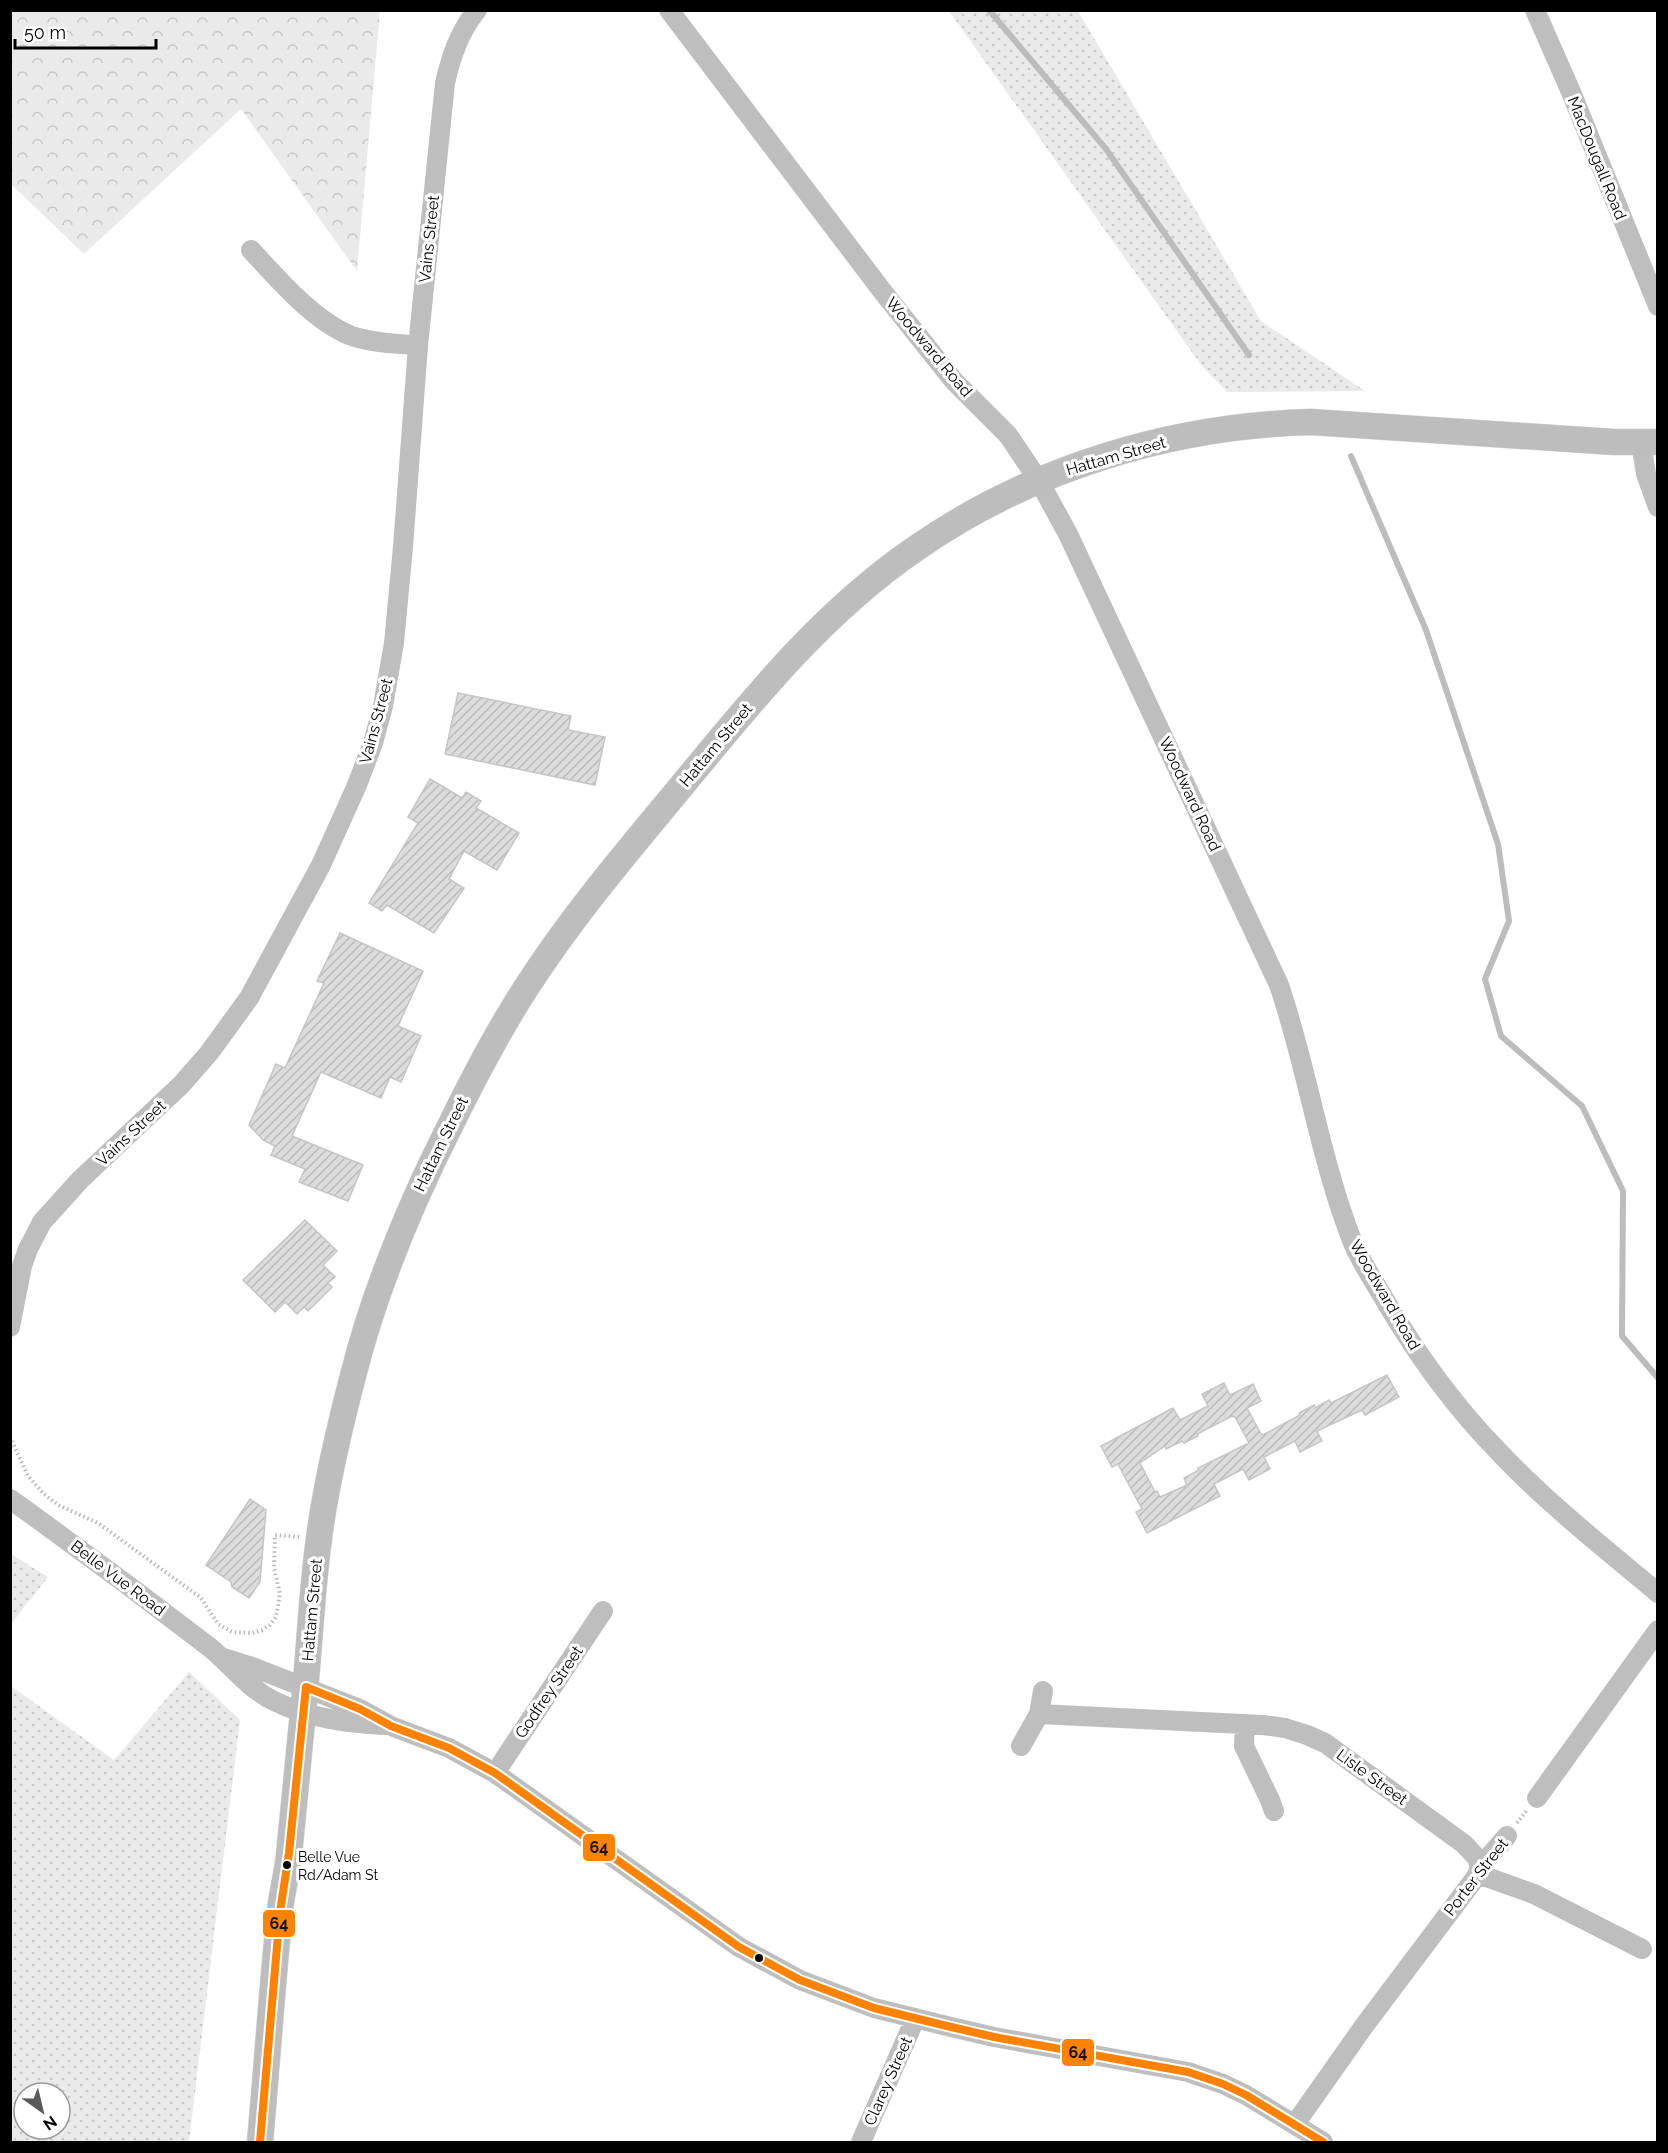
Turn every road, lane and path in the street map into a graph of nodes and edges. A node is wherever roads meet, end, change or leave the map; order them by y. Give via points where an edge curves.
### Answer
1 (477, 10) edge
2 (669, 10) edge
3 (1535, 10) edge
4 (251, 250) dead end
5 (1658, 306) edge
6 (418, 346) junction
7 (1649, 443) edge
8 (1038, 481) junction
9 (1658, 507) edge
10 (10, 1327) edge
11 (10, 1437) edge
12 (10, 1499) edge
13 (319, 1539) junction
14 (1658, 1593) edge
15 (603, 1611) dead end
16 (1658, 1630) edge
17 (224, 1658) junction
18 (306, 1687) junction
19 (1043, 1691) dead end
20 (303, 1713) junction
21 (1038, 1714) junction
22 (1245, 1724) junction
23 (391, 1726) junction
24 (1021, 1746) dead end
25 (495, 1773) junction
26 (1537, 1798) joint
27 (1275, 1814) dead end
28 (1507, 1836) joint
29 (1479, 1870) junction
30 (1642, 1949) dead end
31 (915, 2019) junction
32 (1295, 2124) junction
33 (260, 2142) edge
34 (861, 2142) edge
35 (1323, 2142) edge

1 - 6 street, Vains Street via 460,35 445,83
2 - 8 street, Woodward Road via 883,292 954,381 1008,435
3 - 5 street, MacDougall Road
4 - 6 street via 283,285 329,324 367,340
6 - 10 street, Vains Street via 394,644 383,706 357,785 299,907 230,1026 181,1085 80,1180 42,1222 22,1266
7 - 8 main road, Hattam Street via 1311,422 1272,423 1148,444
7 - 9 street via 1646,474
8 - 13 main road, Hattam Street via 916,548 830,618 710,751 565,931 470,1085 421,1185 386,1272 355,1367
8 - 14 street, Woodward Road via 1068,534 1279,985 1293,1025 1327,1167 1354,1245 1423,1361 1461,1410 1562,1512
11 - 13 path via 28,1476 51,1500 98,1523 143,1555 201,1599 218,1624 232,1632 262,1630 276,1617 280,1594 274,1568 275,1535
12 - 17 street, Belle Vue Road
13 - 18 main road, Hattam Street
15 - 25 street, Godfrey Street
16 - 26 street
17 - 18 street, Belle Vue Road
17 - 20 street, Belle Vue Road via 248,1685
18 - 20 main road, Hattam Street
18 - 23 street, Belle Vue Road
19 - 21 street
20 - 23 street, Belle Vue Road
20 - 33 main road, Hattam Street via 280,1912
21 - 22 street, Lisle Street
21 - 24 street
22 - 27 street via 1244,1746
22 - 29 street, Lisle Street via 1286,1728 1325,1743 1464,1844 1477,1858
23 - 25 street, Belle Vue Road via 449,1748
25 - 31 street, Belle Vue Road via 765,1963 836,1994
26 - 28 path, Porter Street
28 - 29 street, Porter Street
29 - 30 street
29 - 32 street, Porter Street
31 - 32 street, Belle Vue Road via 1188,2072 1238,2091
31 - 34 street, Clarey Street
32 - 35 street, Belle Vue Road

